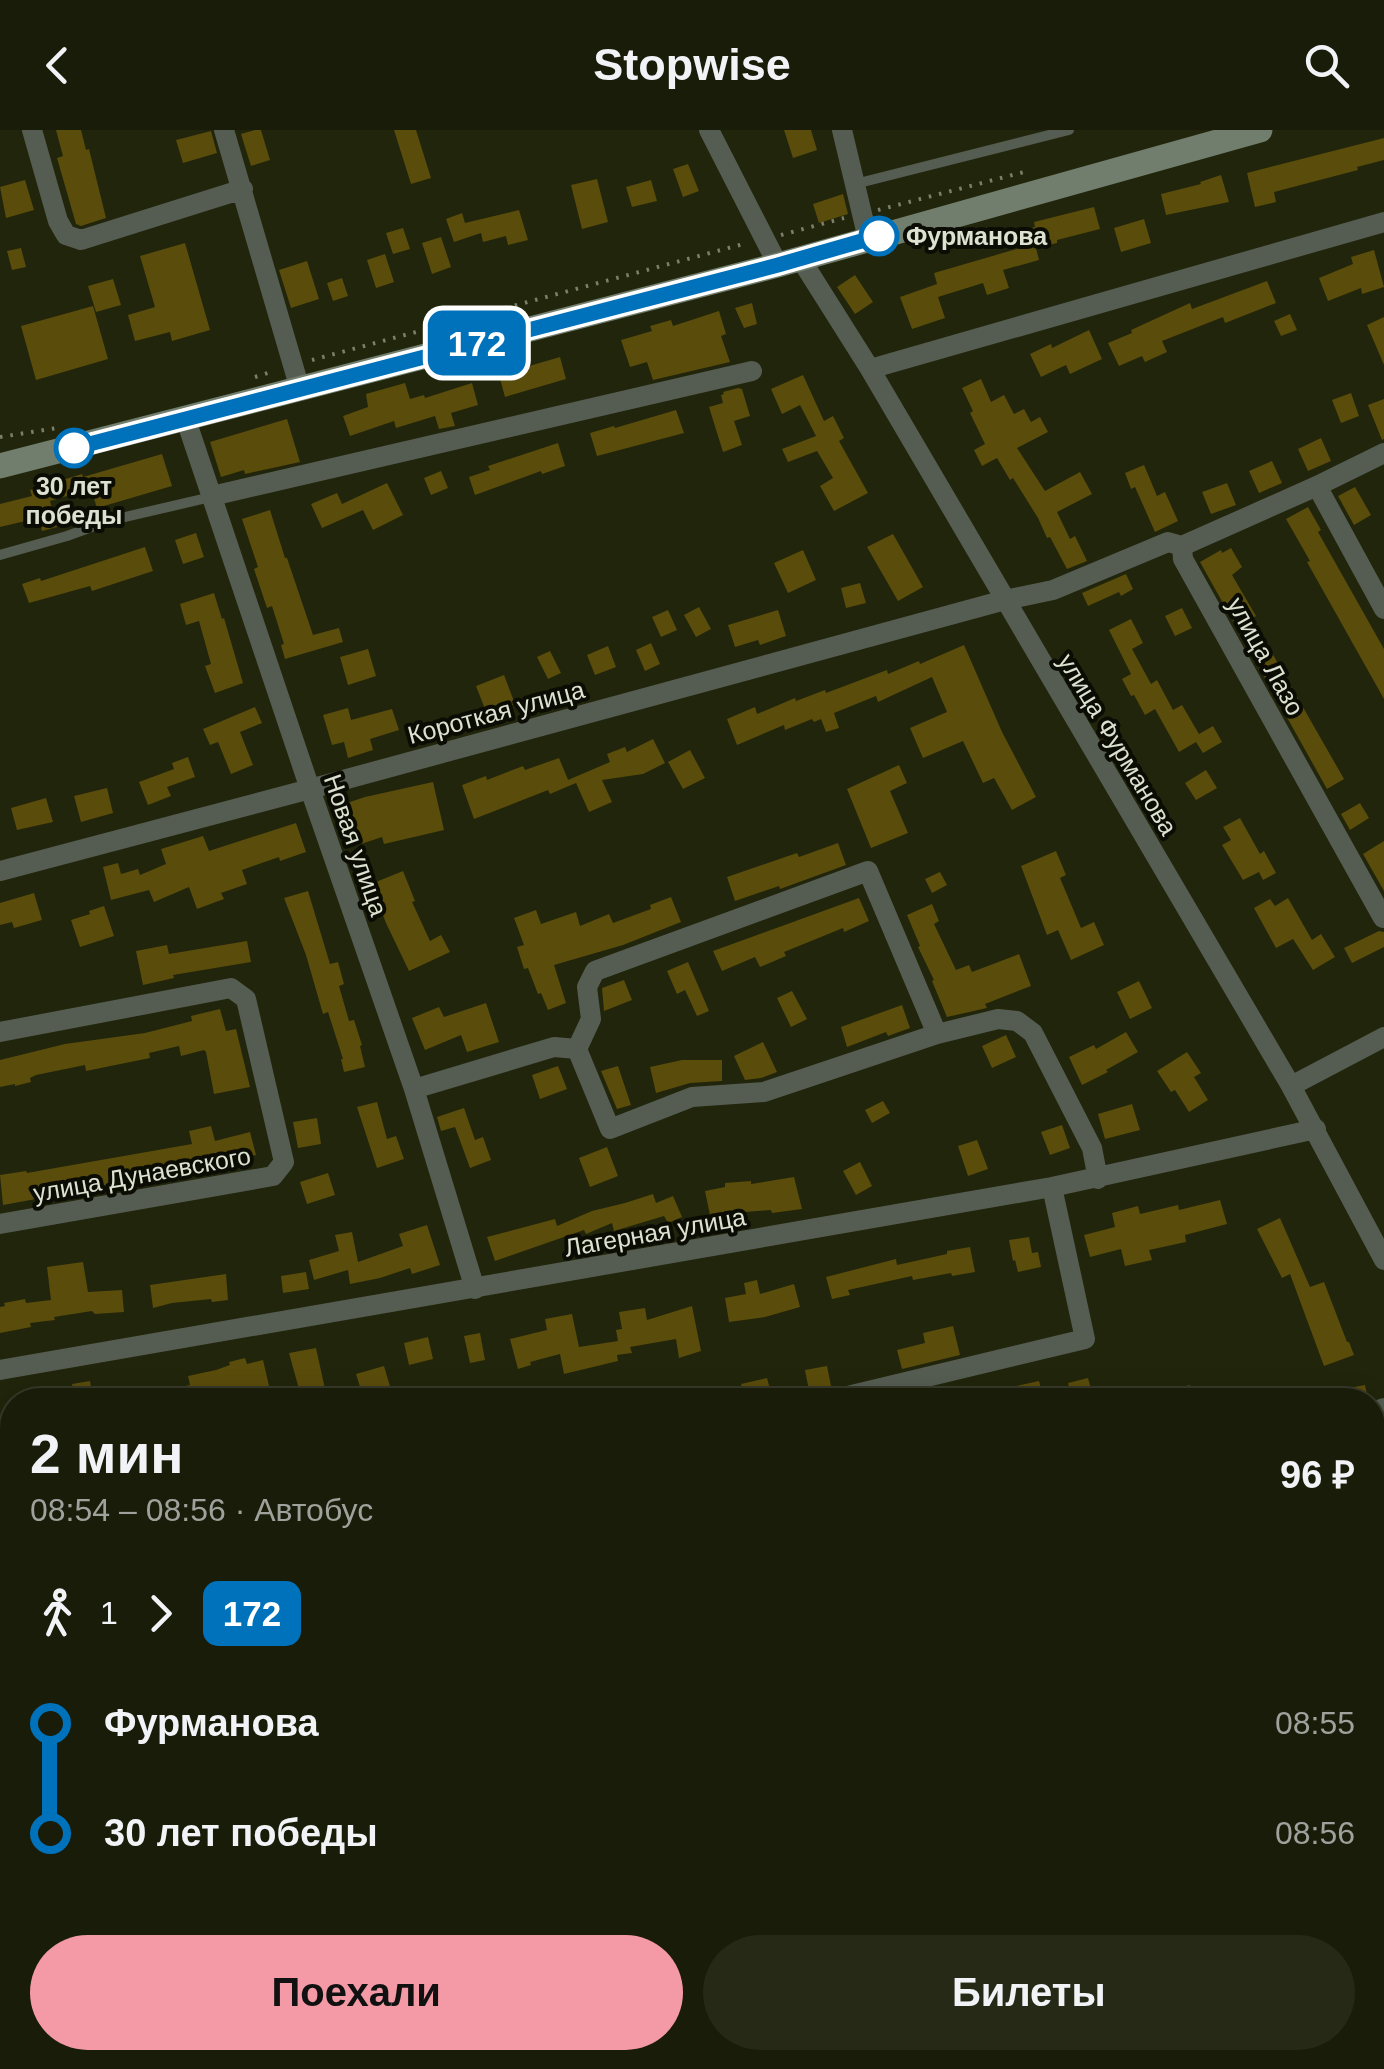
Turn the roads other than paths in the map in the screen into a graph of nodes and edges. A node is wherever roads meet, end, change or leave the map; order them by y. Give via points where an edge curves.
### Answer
1 (32, 130) edge
2 (224, 130) edge
3 (710, 130) edge
4 (842, 130) edge
5 (1069, 130) edge
6 (1260, 130) edge
7 (1213, 136) edge
8 (855, 184) junction
9 (243, 188) junction
10 (1383, 223) edge
11 (865, 227) junction
12 (789, 262) junction
13 (870, 369) junction
14 (752, 371) dead end
15 (296, 377) junction
16 (186, 420) junction
17 (1384, 452) edge
18 (0, 466) edge
19 (1317, 486) junction
20 (212, 496) junction
21 (1182, 546) junction
22 (0, 555) edge
23 (1004, 600) junction
24 (1384, 609) edge
25 (310, 789) junction
26 (0, 871) edge
27 (1383, 918) edge
28 (0, 1032) edge
29 (937, 1034) junction
30 (1384, 1036) edge
31 (577, 1049) junction
32 (1291, 1086) junction
33 (414, 1088) junction
34 (1316, 1129) junction
35 (1098, 1179) junction
36 (1052, 1187) junction
37 (0, 1224) edge
38 (1384, 1260) edge
39 (475, 1289) junction
40 (0, 1370) edge
41 (881, 1388) edge

1 - 9 street via 58,221 66,235 81,240
2 - 9 street
3 - 12 street, улица Фурманова via 763,239
4 - 8 street
5 - 8 lane
6 - 7 main road
7 - 11 main road
8 - 11 street
9 - 15 street
10 - 13 street
11 - 12 main road
12 - 13 street, улица Фурманова
12 - 15 main road
13 - 23 street, улица Фурманова
14 - 20 street
15 - 16 main road
16 - 18 main road
16 - 20 street, Новая улица
17 - 19 street
19 - 21 street
19 - 24 street
20 - 22 lane
20 - 25 street, Новая улица
21 - 23 street, Короткая улица via 1168,542 1053,590
21 - 27 street, улица Лазо via 1183,559
23 - 25 street, Короткая улица
23 - 32 street, улица Фурманова
25 - 26 street, Короткая улица
25 - 33 street, Новая улица
28 - 37 street, улица Дунаевского via 231,988 246,999 284,1162 274,1176
29 - 31 street via 764,1092 692,1097 610,1129
29 - 31 street via 868,872 595,971 587,986 591,1019
29 - 35 street via 998,1019 1017,1020 1033,1033 1092,1148
30 - 32 street
31 - 33 street via 554,1047
32 - 34 street, улица Фурманова
33 - 39 street, Новая улица
34 - 35 street, Лагерная улица
34 - 38 street, улица Фурманова
35 - 36 street, Лагерная улица
36 - 39 street, Лагерная улица
36 - 41 street via 1085,1339
39 - 40 street, Лагерная улица

